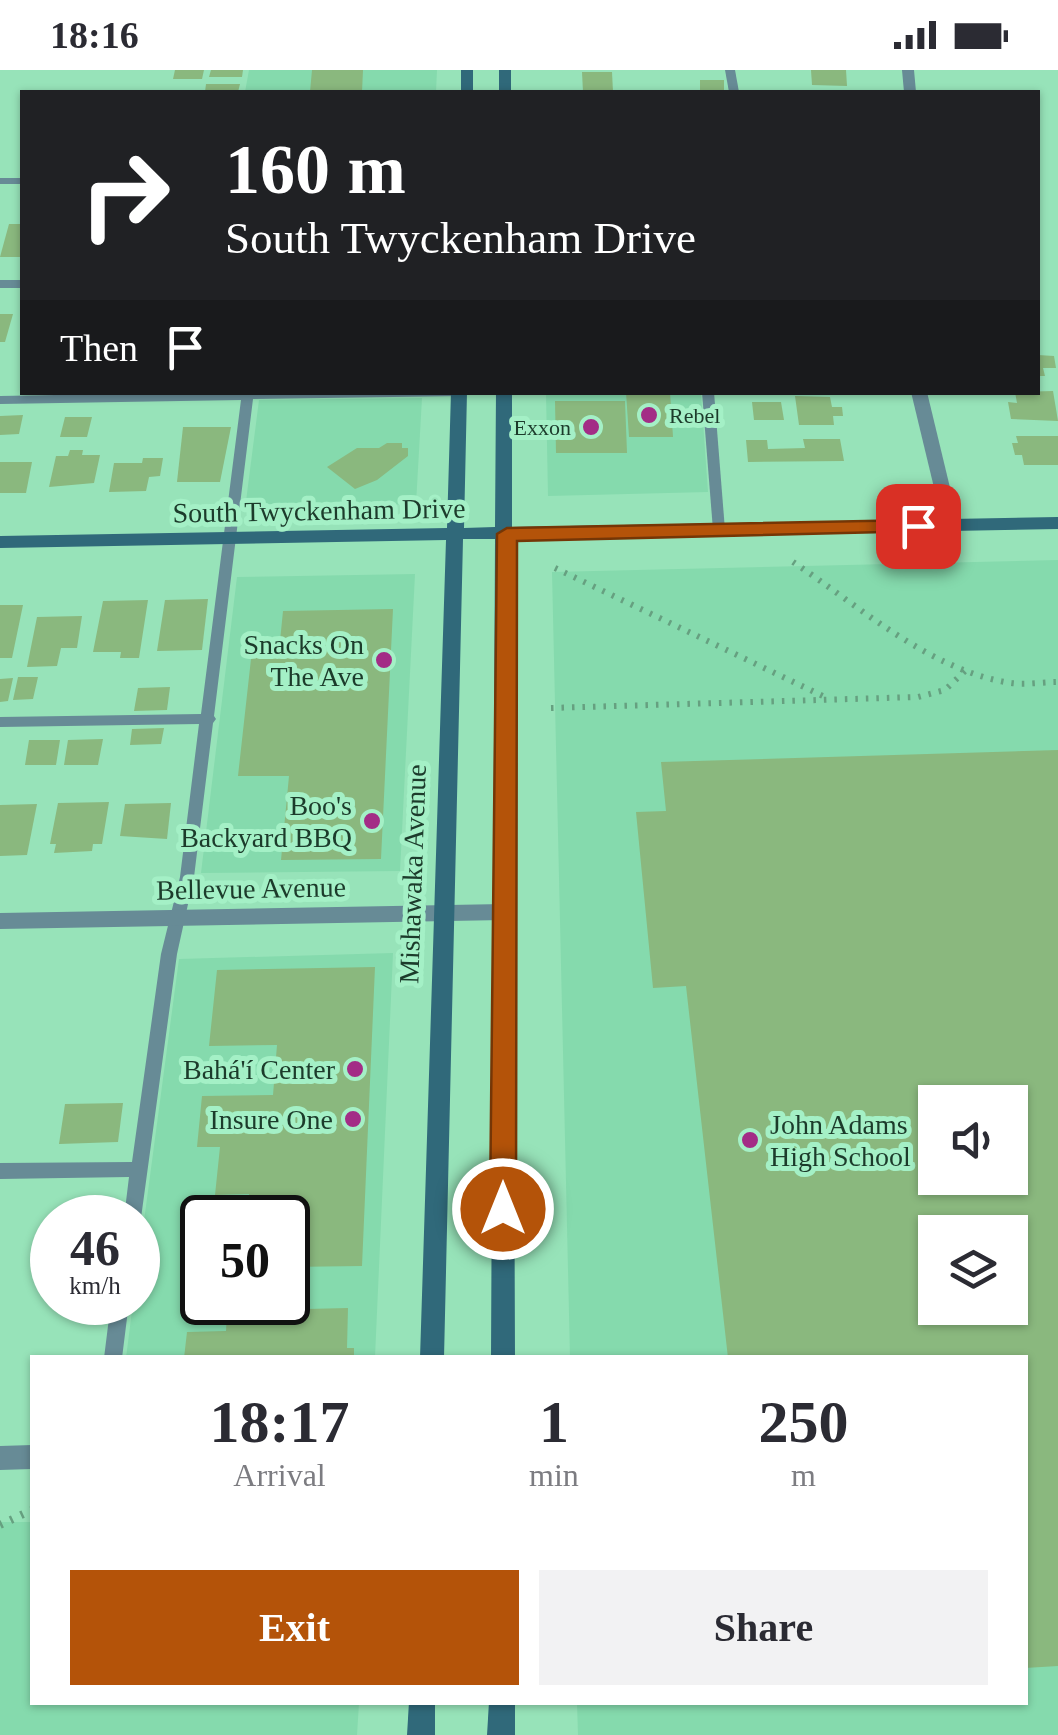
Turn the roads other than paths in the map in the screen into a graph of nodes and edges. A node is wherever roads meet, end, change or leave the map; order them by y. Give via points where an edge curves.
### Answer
1 (207, 395) edge
2 (248, 395) edge
3 (460, 395) edge
4 (504, 395) edge
5 (708, 395) edge
6 (920, 395) edge
7 (0, 400) edge
8 (1058, 523) edge
9 (951, 525) junction
10 (719, 530) junction
11 (507, 534) junction
12 (454, 535) junction
13 (231, 538) junction
14 (0, 542) edge
15 (209, 718) junction
16 (0, 722) edge
17 (444, 912) junction
18 (504, 912) junction
19 (178, 917) junction
20 (0, 921) edge
21 (139, 1169) junction
22 (0, 1171) edge
23 (135, 1195) edge
24 (117, 1325) edge
25 (113, 1355) edge
26 (432, 1355) edge
27 (503, 1355) edge
28 (30, 1457) edge
29 (0, 1458) edge
30 (422, 1705) edge
31 (502, 1705) edge
32 (421, 1735) edge
33 (502, 1735) edge

1 - 7 lane
2 - 13 lane
3 - 12 main road, Mishawaka Avenue
4 - 11 main road
5 - 10 lane
6 - 9 street
8 - 9 main road, South Twyckenham Drive
9 - 10 main road, South Twyckenham Drive
10 - 11 main road, South Twyckenham Drive
11 - 12 main road, South Twyckenham Drive
11 - 18 main road
12 - 13 main road, South Twyckenham Drive
12 - 17 main road, Mishawaka Avenue
13 - 14 main road, South Twyckenham Drive
13 - 15 lane
15 - 16 lane
15 - 19 lane
17 - 18 street, Bellevue Avenue
17 - 19 street, Bellevue Avenue
17 - 26 main road, Mishawaka Avenue
18 - 27 main road
19 - 20 street, Bellevue Avenue
19 - 21 lane
21 - 22 lane
21 - 23 lane
24 - 25 lane
28 - 29 street
30 - 32 main road
31 - 33 main road

